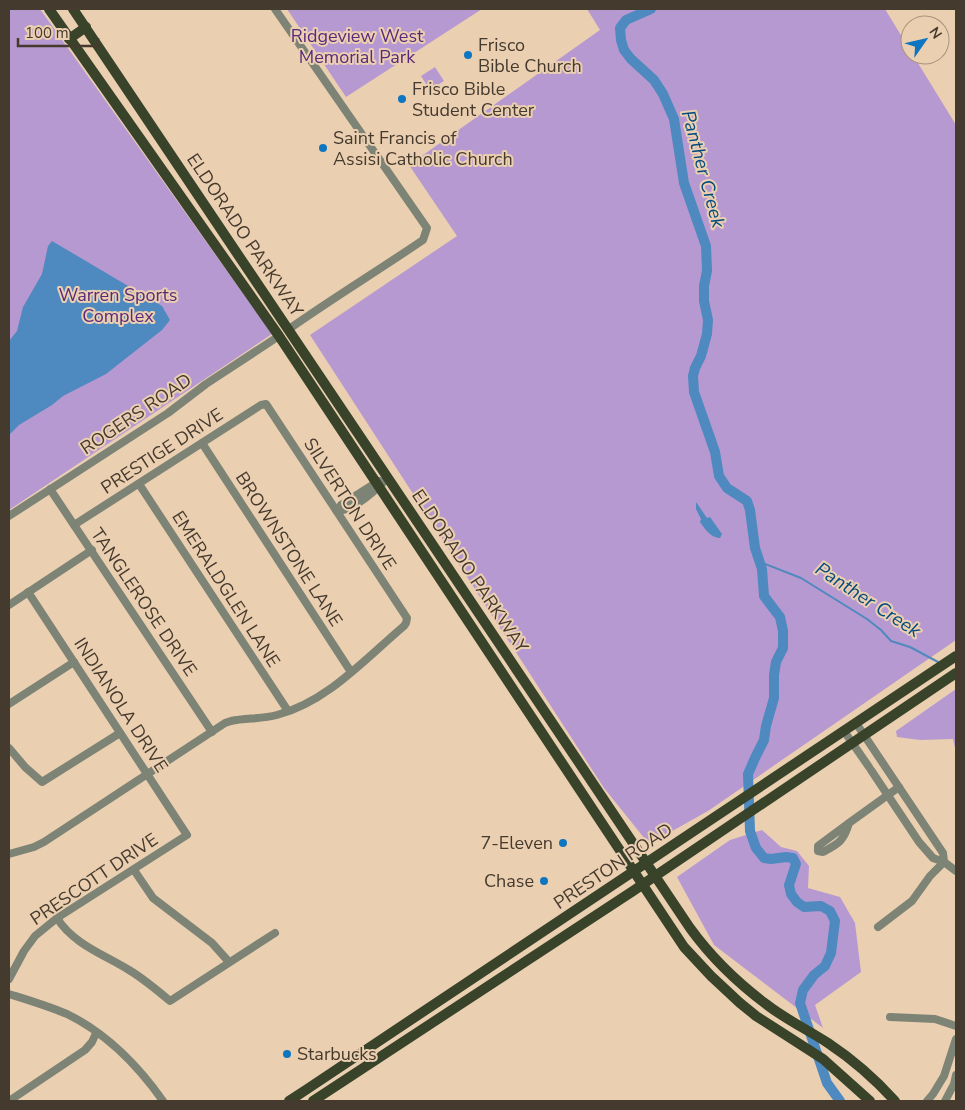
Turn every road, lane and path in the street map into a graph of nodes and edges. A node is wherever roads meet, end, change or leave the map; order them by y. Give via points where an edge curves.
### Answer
1 (49, 9) edge
2 (73, 9) edge
3 (275, 9) edge
4 (84, 25) junction
5 (67, 36) junction
6 (147, 120) junction
7 (134, 128) junction
8 (214, 219) junction
9 (203, 226) junction
10 (289, 329) junction
11 (279, 336) junction
12 (266, 404) joint
13 (202, 443) junction
14 (388, 477) junction
15 (139, 484) junction
16 (377, 485) junction
17 (50, 489) junction
18 (337, 511) junction
19 (9, 516) edge
20 (74, 525) junction
21 (92, 550) junction
22 (28, 592) junction
23 (9, 605) edge
24 (956, 656) edge
25 (74, 662) junction
26 (516, 669) junction
27 (351, 672) junction
28 (954, 674) edge
29 (505, 677) junction
30 (9, 704) edge
31 (288, 711) junction
32 (856, 723) junction
33 (844, 731) junction
34 (212, 732) junction
35 (120, 734) junction
36 (864, 734) junction
37 (852, 742) junction
38 (9, 748) edge
39 (579, 762) junction
40 (884, 765) junction
41 (567, 770) junction
42 (871, 770) junction
43 (149, 774) junction
44 (899, 787) junction
45 (888, 796) junction
46 (849, 823) dead end
47 (188, 835) joint
48 (9, 854) edge
49 (944, 862) junction
50 (646, 864) junction
51 (134, 870) junction
52 (635, 871) junction
53 (956, 871) edge
54 (654, 877) junction
55 (643, 884) junction
56 (57, 918) junction
57 (878, 927) dead end
58 (274, 933) dead end
59 (229, 962) junction
60 (487, 970) junction
61 (9, 979) edge
62 (496, 982) junction
63 (9, 994) edge
64 (890, 1017) dead end
65 (956, 1026) edge
66 (96, 1033) junction
67 (956, 1038) edge
68 (360, 1054) junction
69 (367, 1065) junction
70 (956, 1074) edge
71 (9, 1101) edge
72 (163, 1101) edge
73 (289, 1101) edge
74 (313, 1101) edge
75 (870, 1101) edge
76 (895, 1101) edge
77 (927, 1101) edge
78 (944, 1101) edge

1 - 5 main road, ELDORADO PARKWAY
2 - 4 main road, ELDORADO PARKWAY
3 - 10 street via 427,228 423,240
4 - 5 main road
4 - 6 main road, ELDORADO PARKWAY
5 - 7 main road, ELDORADO PARKWAY
6 - 7 main road
6 - 8 main road, ELDORADO PARKWAY
7 - 9 main road, ELDORADO PARKWAY
8 - 9 main road
8 - 10 main road, ELDORADO PARKWAY
9 - 11 main road, ELDORADO PARKWAY
10 - 11 main road
10 - 14 main road, ELDORADO PARKWAY
11 - 16 main road, ELDORADO PARKWAY
11 - 17 street, ROGERS ROAD
12 - 13 street, PRESTIGE DRIVE
12 - 18 street, SILVERTON DRIVE
13 - 15 street, PRESTIGE DRIVE
13 - 27 street, BROWNSTONE LANE
14 - 16 street
14 - 26 main road, ELDORADO PARKWAY
15 - 20 street, PRESTIGE DRIVE
15 - 31 street, EMERALDGLEN LANE
16 - 18 street via 341,505
16 - 29 main road, ELDORADO PARKWAY
17 - 19 street, ROGERS ROAD
17 - 20 street, TANGLEROSE DRIVE
18 - 27 street, SILVERTON DRIVE via 407,621
20 - 21 street, TANGLEROSE DRIVE
21 - 22 street
21 - 34 street, TANGLEROSE DRIVE
22 - 23 street
22 - 25 street, INDIANOLA DRIVE
24 - 32 main road, PRESTON ROAD
25 - 30 street
25 - 35 street, INDIANOLA DRIVE
26 - 29 main road
26 - 39 main road, ELDORADO PARKWAY
27 - 31 street via 313,701
28 - 36 main road, PRESTON ROAD
29 - 41 main road, ELDORADO PARKWAY
31 - 34 street via 231,721
32 - 33 main road, PRESTON ROAD
32 - 36 street
33 - 37 street
33 - 50 main road, PRESTON ROAD
34 - 43 street
35 - 38 street via 42,782
35 - 43 street, INDIANOLA DRIVE
36 - 37 main road, PRESTON ROAD
36 - 40 street
37 - 42 street
37 - 54 main road, PRESTON ROAD
39 - 41 main road
39 - 50 main road, ELDORADO PARKWAY
40 - 42 street via 880,772
40 - 44 street
41 - 52 main road, ELDORADO PARKWAY
42 - 45 street
43 - 47 street, INDIANOLA DRIVE
43 - 48 street via 44,842
44 - 45 street
44 - 49 street via 943,853
45 - 46 street
45 - 49 street via 919,842 933,858
47 - 51 street, PRESCOTT DRIVE
49 - 53 street
49 - 57 street via 912,901
50 - 52 main road, PRESTON ROAD
50 - 54 main road, ELDORADO PARKWAY
51 - 56 street, PRESCOTT DRIVE
51 - 59 street via 153,898 212,943
52 - 55 main road, ELDORADO PARKWAY
52 - 60 main road, PRESTON ROAD
54 - 55 main road, PRESTON ROAD
54 - 76 main road, ELDORADO PARKWAY via 696,936 724,968 767,1005 858,1066
55 - 62 main road, PRESTON ROAD
55 - 75 main road, ELDORADO PARKWAY via 684,947 710,976 774,1028 823,1059
56 - 59 street via 72,935 131,971 170,1000
56 - 61 street, PRESCOTT DRIVE via 35,936
58 - 59 street
60 - 62 main road
60 - 68 main road, PRESTON ROAD
62 - 69 main road, PRESTON ROAD
63 - 66 street via 68,1015
64 - 65 street via 935,1019
66 - 71 street via 85,1050
66 - 72 street via 152,1084
67 - 77 street via 944,1076
68 - 69 main road
68 - 73 main road, PRESTON ROAD
69 - 74 main road, PRESTON ROAD
70 - 78 street

